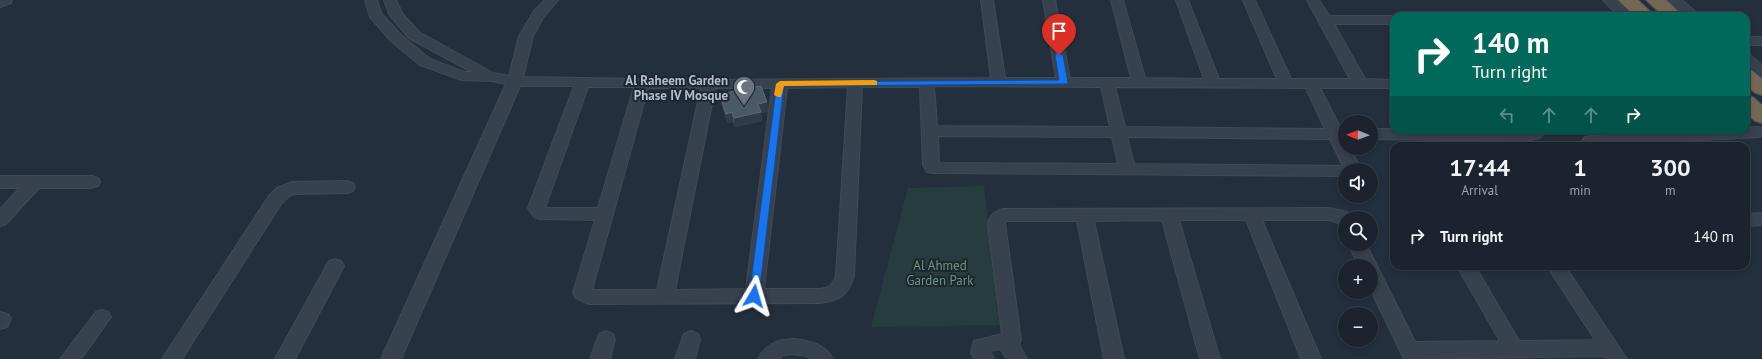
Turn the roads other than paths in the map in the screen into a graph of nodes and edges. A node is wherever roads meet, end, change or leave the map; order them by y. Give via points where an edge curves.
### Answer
1 (372, 0) edge
2 (390, 0) edge
3 (552, 0) edge
4 (987, 0) edge
5 (1049, 0) edge
6 (1117, 0) edge
7 (1182, 0) edge
8 (1249, 0) edge
9 (1313, 0) edge
10 (1609, 0) edge
11 (1627, 0) edge
12 (1655, 0) edge
13 (1674, 0) edge
14 (1622, 12) edge
15 (1641, 12) edge
16 (1669, 12) edge
17 (1688, 12) edge
18 (1325, 20) junction
19 (1390, 20) edge
20 (1750, 41) edge
21 (1762, 41) edge
22 (1750, 62) edge
23 (1762, 72) edge
24 (492, 77) junction
25 (1750, 78) edge
26 (515, 81) junction
27 (927, 82) junction
28 (999, 82) junction
29 (1107, 82) junction
30 (582, 83) junction
31 (642, 83) junction
32 (855, 83) junction
33 (1064, 83) junction
34 (1139, 83) junction
35 (1213, 83) junction
36 (1286, 83) junction
37 (709, 84) junction
38 (780, 84) junction
39 (1311, 84) junction
40 (1360, 84) junction
41 (1390, 84) edge
42 (1762, 88) edge
43 (1750, 109) edge
44 (1750, 123) edge
45 (1761, 128) edge
46 (1750, 129) edge
47 (930, 131) junction
48 (1338, 131) edge
49 (1118, 132) junction
50 (1338, 134) edge
51 (1378, 134) edge
52 (1535, 134) edge
53 (1682, 134) edge
54 (1590, 141) dead end
55 (1127, 168) junction
56 (1338, 171) edge
57 (0, 182) edge
58 (35, 182) junction
59 (92, 182) dead end
60 (347, 187) dead end
61 (604, 214) junction
62 (1084, 215) junction
63 (1169, 215) junction
64 (1252, 215) junction
65 (1338, 216) edge
66 (1762, 219) edge
67 (0, 220) edge
68 (1750, 220) edge
69 (335, 266) dead end
70 (1468, 270) edge
71 (1559, 270) edge
72 (1378, 287) edge
73 (754, 296) junction
74 (664, 297) junction
75 (102, 317) dead end
76 (606, 339) dead end
77 (691, 339) dead end
78 (1513, 348) junction
79 (1013, 352) edge
80 (1613, 353) edge
81 (1411, 355) edge
82 (70, 359) edge
83 (172, 359) edge
84 (285, 359) edge
85 (391, 359) edge
86 (600, 359) edge
87 (685, 359) edge
88 (768, 359) edge
89 (823, 359) edge
90 (984, 359) edge
91 (1114, 359) edge
92 (1210, 359) edge
93 (1311, 359) edge

1 - 24 street via 375,14 379,19 396,38 425,62 462,76
2 - 24 street via 396,14 414,35
3 - 26 street via 539,14 526,36
4 - 28 street
5 - 33 street
6 - 34 street
7 - 35 street
8 - 36 street
9 - 18 street
10 - 14 street
11 - 15 highway
12 - 16 highway
13 - 17 street
18 - 19 street
18 - 40 street
20 - 21 street
22 - 23 street
24 - 26 street
25 - 42 highway
26 - 30 street
26 - 85 street
27 - 28 street
27 - 32 street
27 - 47 street
28 - 33 street
29 - 33 street
29 - 34 street
29 - 49 street
30 - 31 street
30 - 61 street via 536,208 540,213 549,214
31 - 37 street
31 - 61 street
32 - 38 street
32 - 73 street via 843,286 834,294 820,296
34 - 35 street
35 - 36 street
36 - 39 street
37 - 38 street
37 - 74 street
38 - 73 street
39 - 40 street
39 - 48 street
40 - 41 street
43 - 45 highway
44 - 45 street
45 - 46 street
47 - 49 street
47 - 55 street via 933,168
49 - 50 street
49 - 55 street
51 - 52 street
53 - 54 street
55 - 56 street
57 - 58 street
58 - 59 street
58 - 67 street
60 - 83 street via 292,188 283,192 275,200
61 - 74 street via 582,293 598,298
62 - 63 street
62 - 79 street via 1003,215 997,220
62 - 91 street
63 - 64 street
63 - 92 street
64 - 65 street
64 - 93 street
66 - 68 street
69 - 84 street
70 - 78 street
71 - 80 street
72 - 81 street
73 - 74 street
75 - 82 street
76 - 86 street
77 - 87 street
78 - 80 street
78 - 81 street
79 - 90 street via 1004,341 998,341 981,346 980,352
88 - 89 street via 776,350 784,347 809,348

